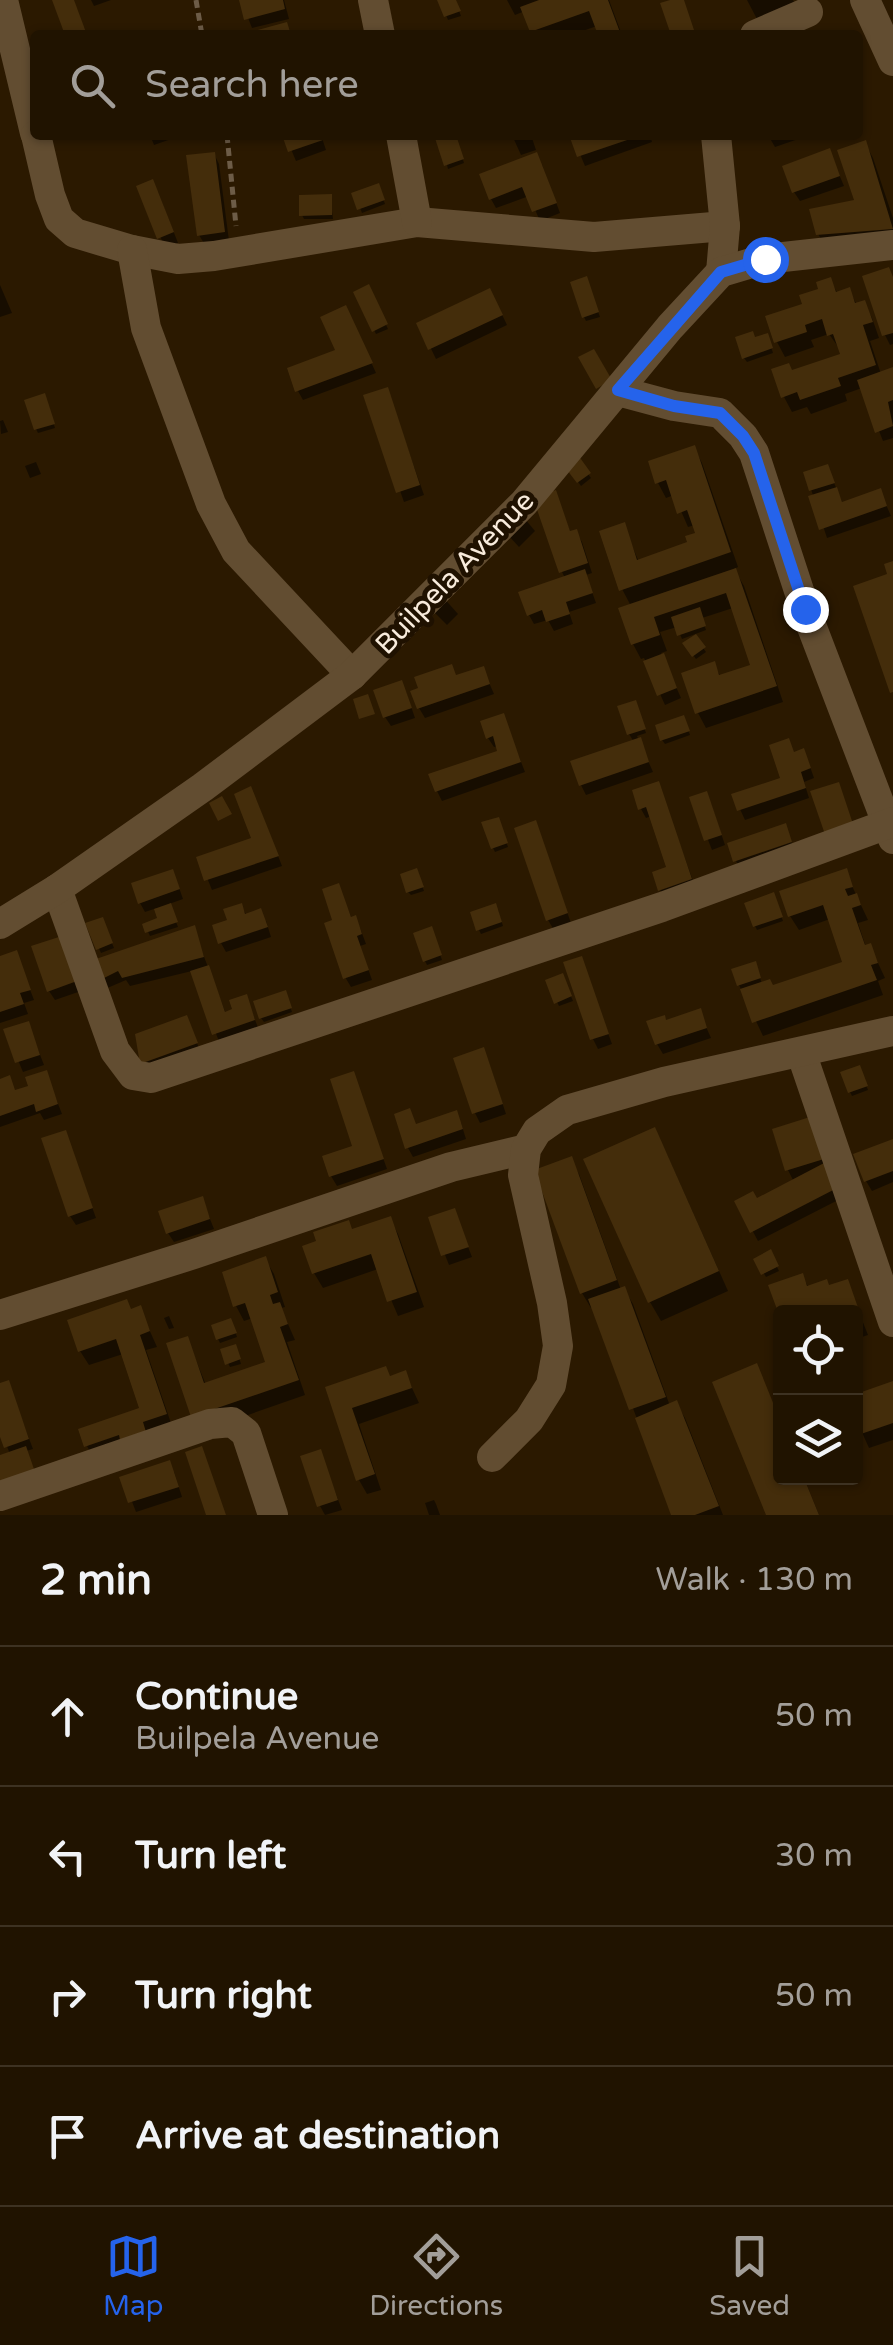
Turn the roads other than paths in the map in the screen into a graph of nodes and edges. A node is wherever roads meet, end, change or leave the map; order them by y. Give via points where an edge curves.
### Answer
1 (3, 0) edge
2 (373, 0) edge
3 (864, 0) edge
4 (808, 12) dead end
5 (379, 30) edge
6 (767, 30) edge
7 (893, 61) edge
8 (30, 113) edge
9 (36, 140) edge
10 (402, 140) edge
11 (716, 140) edge
12 (418, 222) junction
13 (724, 226) junction
14 (893, 245) edge
15 (132, 250) junction
16 (721, 272) junction
17 (618, 390) junction
18 (352, 675) junction
19 (891, 828) edge
20 (56, 889) junction
21 (0, 924) edge
22 (893, 1031) edge
23 (801, 1052) junction
24 (526, 1149) junction
25 (0, 1315) edge
26 (893, 1322) edge
27 (492, 1457) dead end
28 (0, 1496) edge
29 (273, 1515) edge

1 - 8 street
2 - 5 street
3 - 7 street
4 - 6 street
9 - 15 street via 59,219 76,232
10 - 12 street
11 - 13 street
12 - 13 street via 594,236
12 - 15 street via 214,256
13 - 16 street
14 - 16 street via 765,259
15 - 18 street via 146,328 236,551
16 - 17 street, Builpela Avenue
17 - 18 street, Builpela Avenue via 524,503
17 - 19 street via 720,413 754,453 805,609
18 - 20 street, Builpela Avenue
19 - 20 street via 151,1078 134,1075 115,1051
20 - 21 street, Builpela Avenue
22 - 23 street
23 - 24 street via 567,1110 537,1131
23 - 26 street
24 - 25 street via 451,1167
24 - 27 street via 523,1175 558,1346 550,1385 530,1420
28 - 29 street via 232,1422 246,1433

